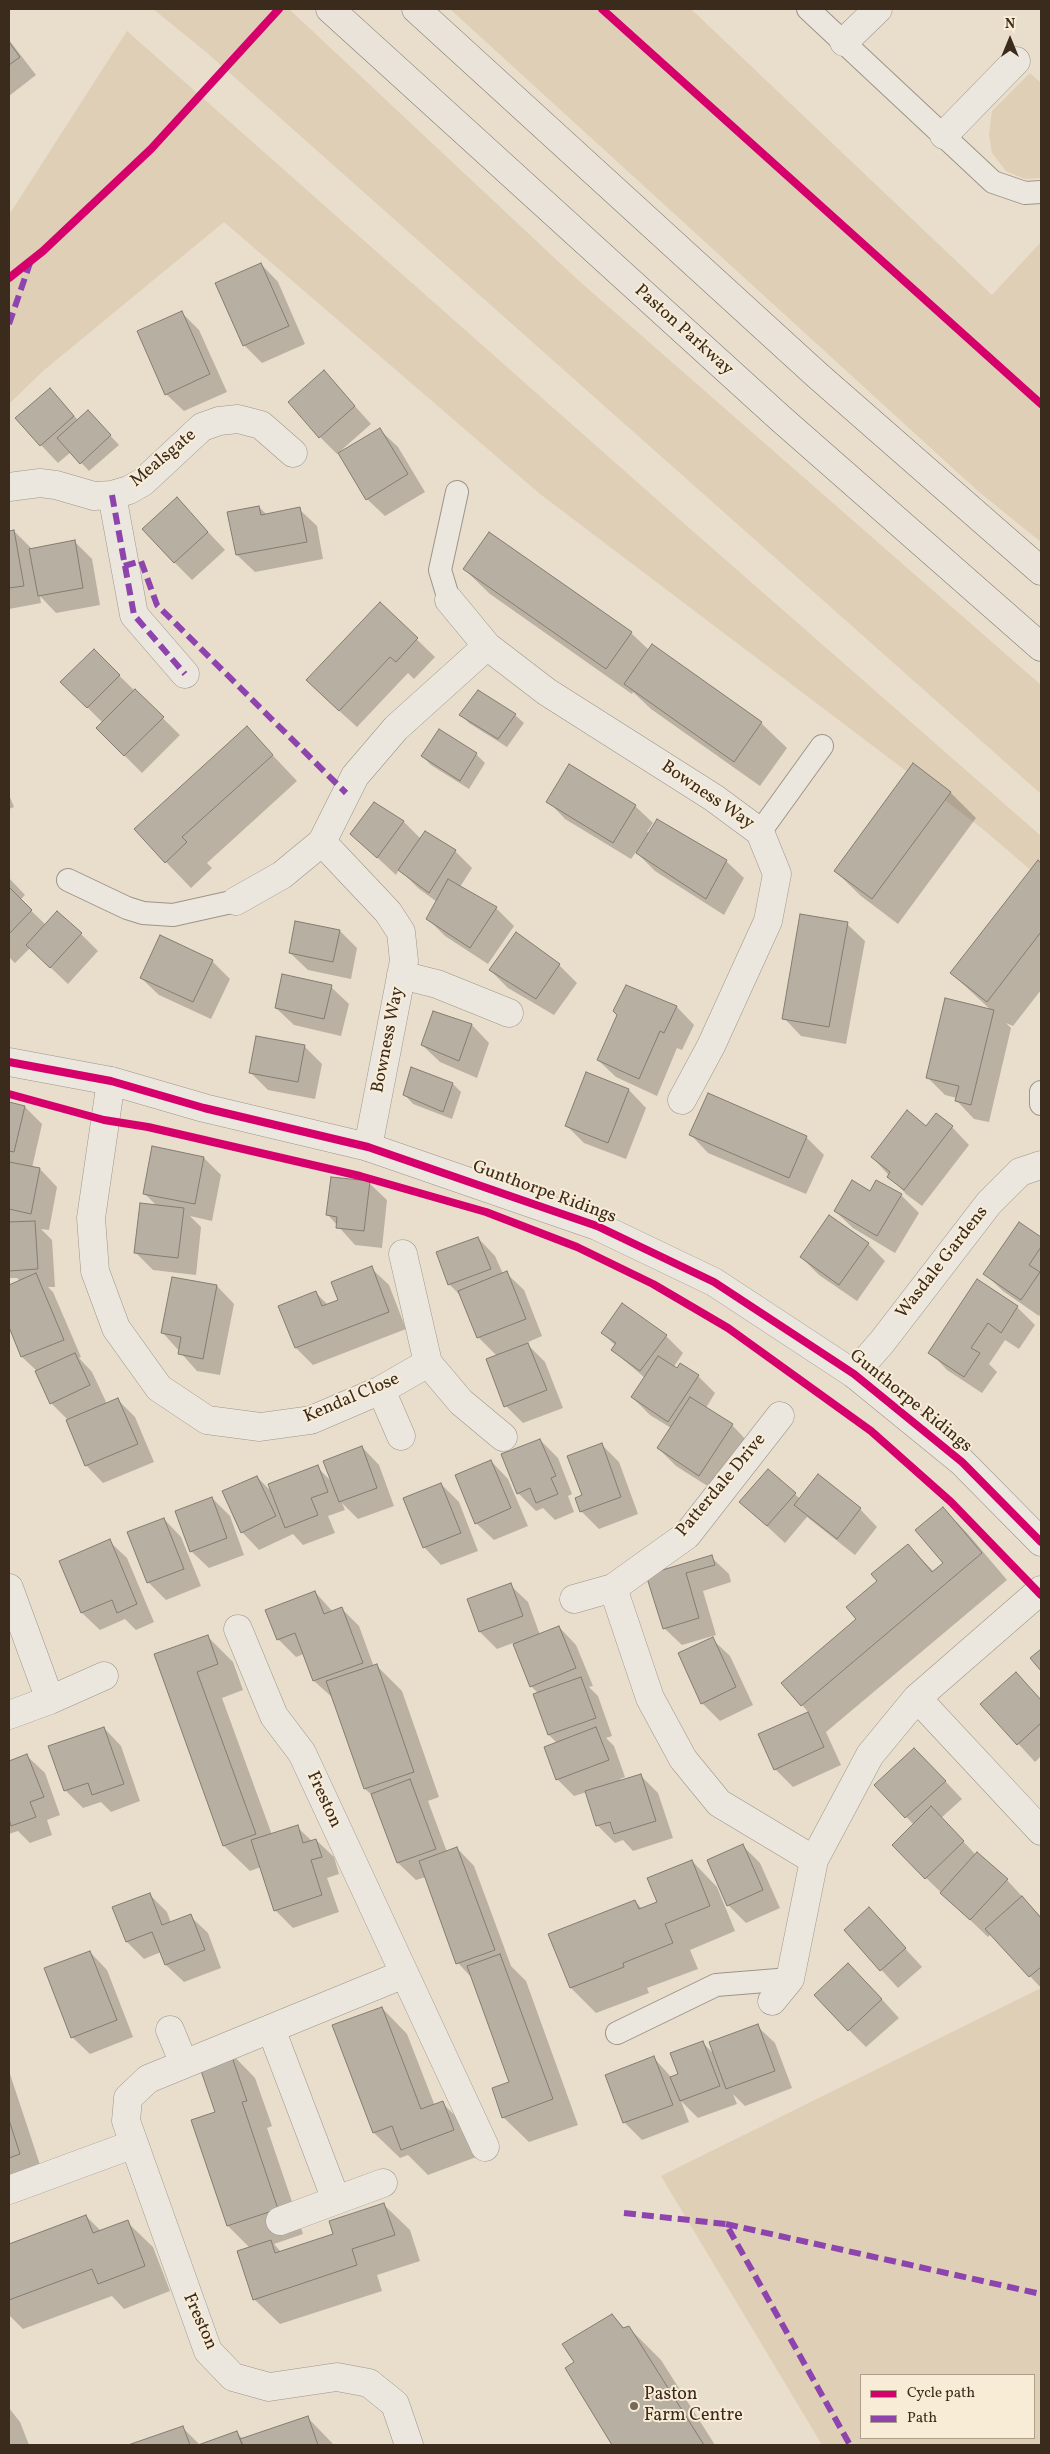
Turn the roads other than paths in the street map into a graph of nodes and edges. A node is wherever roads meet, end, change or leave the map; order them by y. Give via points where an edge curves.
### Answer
1 (330, 9) edge
2 (416, 9) edge
3 (808, 9) edge
4 (878, 9) edge
5 (844, 42) junction
6 (1016, 61) dead end
7 (944, 136) junction
8 (1041, 192) edge
9 (293, 453) dead end
10 (9, 487) edge
11 (457, 492) dead end
12 (112, 495) junction
13 (1041, 571) edge
14 (449, 600) joint
15 (487, 646) junction
16 (1041, 647) edge
17 (185, 674) dead end
18 (822, 746) dead end
19 (760, 832) junction
20 (322, 842) junction
21 (68, 880) dead end
22 (236, 900) joint
23 (401, 975) junction
24 (508, 1013) dead end
25 (9, 1062) edge
26 (112, 1081) junction
27 (1041, 1092) edge
28 (682, 1100) dead end
29 (1041, 1104) edge
30 (368, 1147) junction
31 (1041, 1165) edge
32 (402, 1254) dead end
33 (428, 1363) junction
34 (854, 1374) junction
35 (382, 1390) junction
36 (780, 1416) dead end
37 (401, 1436) dead end
38 (503, 1438) dead end
39 (1041, 1542) edge
40 (9, 1588) edge
41 (613, 1588) junction
42 (1041, 1590) edge
43 (574, 1599) dead end
44 (238, 1629) dead end
45 (104, 1676) dead end
46 (917, 1698) junction
47 (50, 1700) junction
48 (9, 1715) edge
49 (1041, 1830) edge
50 (814, 1860) junction
51 (404, 1974) junction
52 (790, 1979) junction
53 (772, 2001) dead end
54 (271, 2029) junction
55 (170, 2030) dead end
56 (617, 2033) dead end
57 (184, 2064) junction
58 (134, 2144) junction
59 (485, 2147) dead end
60 (383, 2183) dead end
61 (9, 2190) edge
62 (336, 2200) junction
63 (280, 2221) dead end
64 (409, 2445) edge

1 - 16 highway, Paston Parkway via 780,418
2 - 13 highway via 817,374
3 - 5 lane
4 - 5 street
5 - 7 lane
6 - 7 street
7 - 8 lane via 993,182 1025,192
9 - 12 street, Mealsgate via 261,425 238,419 219,421 202,427 143,482
10 - 12 street, Mealsgate via 40,483 94,496
11 - 14 lane via 440,570
12 - 17 street, Mealsgate via 134,615
14 - 15 street, Bowness Way
15 - 19 street, Bowness Way via 547,692 714,798
15 - 20 street via 396,728 354,776
18 - 19 lane
19 - 28 street, Bowness Way via 777,874 768,921 711,1046
20 - 22 street via 282,875
20 - 23 street, Bowness Way via 388,912 401,932 404,961
21 - 22 lane via 143,913 173,915
23 - 24 street via 437,984
23 - 30 street, Bowness Way
25 - 26 street, Gunthorpe Ridings
26 - 30 street, Gunthorpe Ridings via 204,1108
26 - 35 street, Kendal Close via 91,1218 95,1271 116,1328 159,1388 207,1420 260,1426 311,1420
27 - 29 lane
30 - 34 street, Gunthorpe Ridings via 597,1226 714,1282
31 - 34 street, Wasdale Gardens via 1020,1172 989,1203
32 - 33 street
33 - 35 street, Kendal Close
33 - 38 street via 460,1402
34 - 39 street, Gunthorpe Ridings via 962,1462
35 - 37 street
36 - 41 street, Patterdale Drive via 687,1534
40 - 47 street
41 - 43 street, Patterdale Drive
41 - 50 street via 650,1698 683,1759 719,1803
42 - 46 street
44 - 51 street, Freston via 274,1716 302,1753
45 - 47 street
46 - 49 street
46 - 50 street via 870,1755
47 - 48 street
50 - 52 street
51 - 54 street, Freston
51 - 59 street, Freston
52 - 53 street
52 - 56 lane via 716,1985
54 - 57 street, Freston
54 - 62 street
55 - 57 street
57 - 58 street, Freston via 148,2079 128,2098 126,2121
58 - 61 street
58 - 64 street, Freston via 208,2351 233,2377 269,2387 337,2377 369,2383 395,2404
60 - 62 street
62 - 63 street

